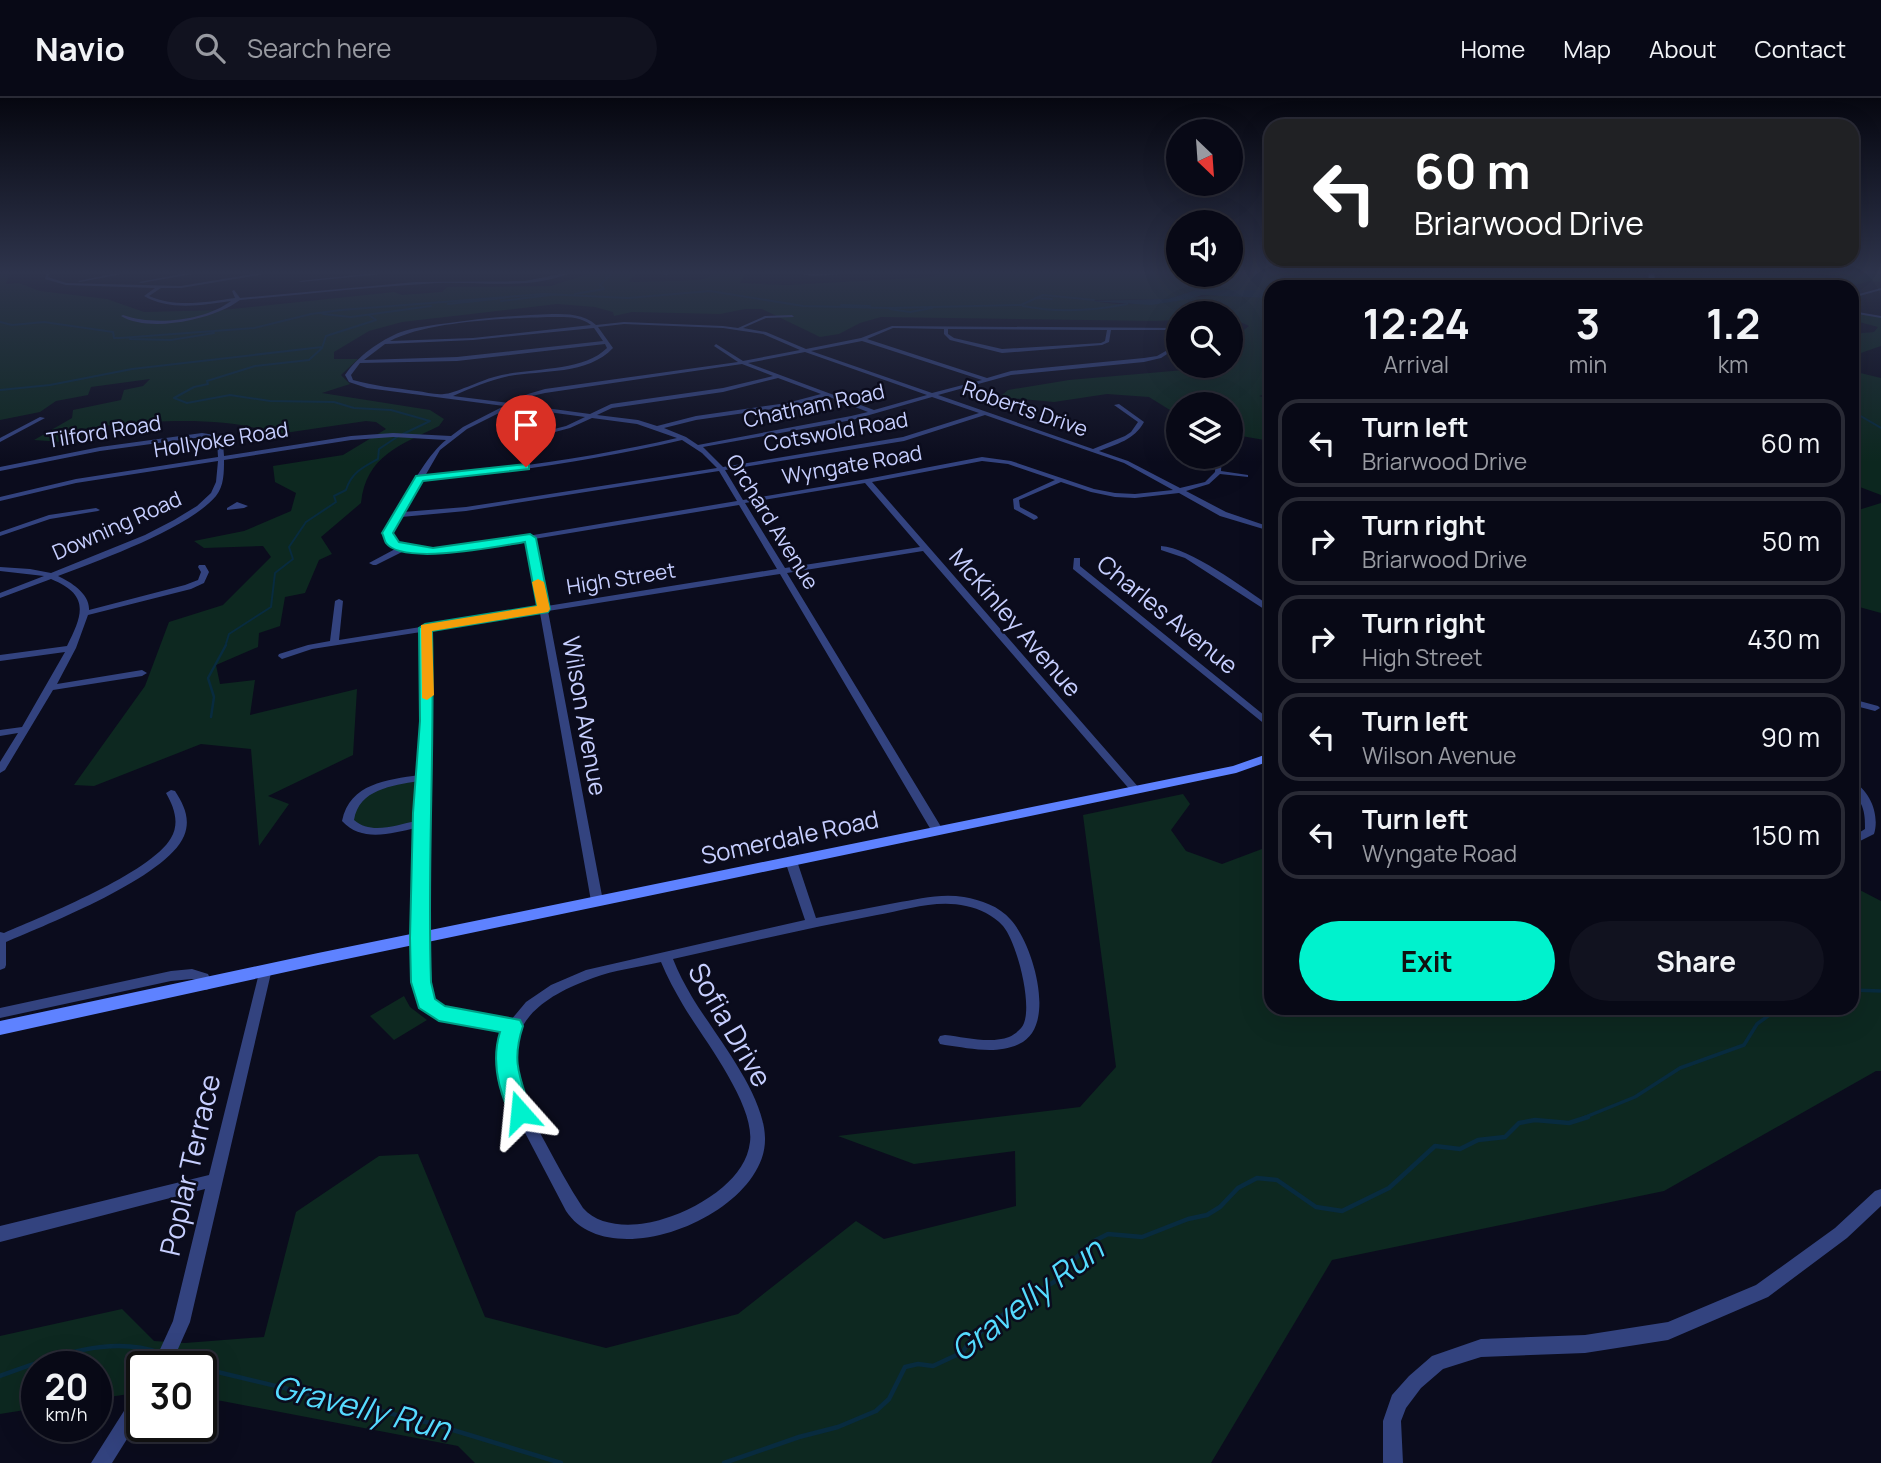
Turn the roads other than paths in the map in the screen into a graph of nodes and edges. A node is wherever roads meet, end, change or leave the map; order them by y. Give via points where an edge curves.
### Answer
1 (400, 335) edge
2 (513, 335) edge
3 (600, 335) edge
4 (768, 335) edge
5 (873, 335) edge
6 (947, 335) edge
7 (1108, 335) edge
8 (862, 339) junction
9 (606, 342) junction
10 (386, 343) junction
11 (716, 345) dead end
12 (806, 350) junction
13 (1166, 354) edge
14 (358, 362) junction
15 (743, 363) junction
16 (780, 376) junction
17 (985, 379) junction
18 (828, 394) junction
19 (932, 394) junction
20 (445, 397) junction
21 (510, 404) junction
22 (1117, 405) dead end
23 (875, 412) junction
24 (986, 413) junction
25 (592, 415) junction
26 (42, 418) dead end
27 (657, 428) junction
28 (135, 431) dead end
29 (536, 435) dead end
30 (214, 436) joint
31 (450, 438) junction
32 (684, 438) junction
33 (0, 440) edge
34 (136, 444) junction
35 (700, 446) junction
36 (1095, 450) junction
37 (221, 458) junction
38 (0, 462) edge
39 (4, 468) edge
40 (1218, 469) edge
41 (722, 470) junction
42 (1218, 472) junction
43 (1246, 476) dead end
44 (420, 478) junction
45 (1062, 480) junction
46 (867, 481) junction
47 (1179, 491) junction
48 (0, 499) edge
49 (741, 502) junction
50 (211, 507) dead end
51 (220, 507) dead end
52 (229, 507) dead end
53 (201, 508) junction
54 (96, 510) dead end
55 (398, 515) junction
56 (1034, 518) dead end
57 (1264, 528) edge
58 (0, 534) edge
59 (530, 538) junction
60 (404, 548) junction
61 (925, 548) junction
62 (1164, 548) dead end
63 (1077, 560) dead end
64 (373, 563) dead end
65 (202, 567) dead end
66 (0, 569) edge
67 (782, 570) junction
68 (50, 575) junction
69 (0, 596) edge
70 (339, 601) dead end
71 (1264, 606) edge
72 (543, 609) junction
73 (86, 614) junction
74 (425, 628) junction
75 (334, 643) junction
76 (72, 648) junction
77 (282, 656) dead end
78 (0, 658) edge
79 (142, 673) dead end
80 (49, 688) junction
81 (1859, 704) edge
82 (1875, 708) dead end
83 (1264, 719) edge
84 (26, 729) junction
85 (0, 733) edge
86 (1264, 759) edge
87 (0, 770) edge
88 (423, 777) junction
89 (1135, 789) junction
90 (1859, 791) edge
91 (172, 793) dead end
92 (422, 823) junction
93 (937, 830) junction
94 (1859, 837) edge
95 (792, 861) junction
96 (597, 901) junction
97 (812, 923) junction
98 (1, 938) edge
99 (420, 938) junction
100 (665, 956) junction
101 (0, 965) edge
102 (265, 973) junction
103 (206, 985) junction
104 (0, 1013) edge
105 (513, 1026) junction
106 (0, 1028) edge
107 (945, 1040) dead end
108 (215, 1180) junction
109 (1881, 1196) edge
110 (0, 1234) edge
111 (168, 1351) edge
112 (126, 1423) edge
113 (101, 1463) edge
114 (1393, 1463) edge

1 - 10 street
2 - 10 street, Roberts Drive
3 - 9 street
4 - 12 street, Roberts Drive
5 - 8 street
6 - 7 street via 1002,351 1102,344
8 - 12 street
8 - 17 street
9 - 14 street via 456,362
9 - 20 street via 608,352 593,360 505,376
10 - 14 street
11 - 15 street
12 - 15 street
12 - 19 street, Roberts Drive
13 - 17 street, Chatham Road
14 - 20 street, Orchard Avenue via 349,371 351,381
15 - 16 street
15 - 21 street via 545,391
16 - 18 street
16 - 25 street via 723,390 620,404
17 - 19 street, Chatham Road
18 - 23 street
18 - 27 street
19 - 23 street, Chatham Road
19 - 24 street, Roberts Drive
20 - 21 street, Orchard Avenue
21 - 25 street, Orchard Avenue
21 - 31 street
22 - 36 street via 1136,416 1141,422 1138,429
23 - 35 street, Chatham Road
24 - 36 street, Roberts Drive
24 - 41 street, Cotswold Road via 894,441
25 - 27 street, Orchard Avenue
25 - 29 street
26 - 33 street
27 - 32 street, Orchard Avenue
28 - 34 street
30 - 34 street, Tilford Road
30 - 37 street, Downing Road via 220,441
31 - 37 street, Hollyoke Road via 374,435
31 - 44 street
32 - 35 street, Orchard Avenue
32 - 44 street via 575,460
34 - 39 street, Tilford Road
35 - 41 street, Orchard Avenue
36 - 47 street, Roberts Drive via 1126,461
37 - 48 street, Hollyoke Road via 76,481
37 - 53 street, Downing Road via 219,485
38 - 39 street
40 - 42 street
41 - 49 street, Orchard Avenue
41 - 55 street, Cotswold Road via 467,509
42 - 43 street
42 - 47 street via 1207,483
44 - 55 street
45 - 46 street, Wyngate Road via 990,458
45 - 47 street, Wyngate Road via 1115,495
45 - 56 street via 1016,499 1016,508
46 - 49 street, Wyngate Road
46 - 61 street, McKinley Avenue
47 - 57 street, Roberts Drive via 1223,514
49 - 59 street, Wyngate Road
49 - 67 street, Orchard Avenue
50 - 53 street
51 - 52 street
53 - 68 street, Downing Road
54 - 58 street via 49,517
55 - 60 street via 388,537
59 - 60 street, Wyngate Road via 444,552
59 - 72 street, Wilson Avenue
60 - 64 street
61 - 67 street, High Street
61 - 89 street, McKinley Avenue
62 - 71 street via 1188,556
63 - 83 street, Charles Avenue via 1076,567
65 - 73 street via 201,581 188,587
66 - 68 street
67 - 72 street, High Street
67 - 93 street, Orchard Avenue
68 - 69 street, Downing Road
68 - 73 street via 68,584 85,602
70 - 75 street
72 - 74 street, High Street
72 - 96 street, Wilson Avenue
73 - 76 street
74 - 75 street, High Street
74 - 88 street
75 - 77 street, High Street
76 - 78 street
76 - 80 street
79 - 80 street
80 - 84 street
81 - 82 street
84 - 85 street
84 - 87 street
86 - 89 main road, Somerdale Road
88 - 92 street
88 - 92 street via 369,791 354,801 348,814 352,826 376,832
89 - 93 main road, Somerdale Road
90 - 94 street via 1872,816 1870,831
91 - 98 street via 182,808 182,826 175,843 156,860 72,908
92 - 99 street
93 - 95 main road, Somerdale Road
95 - 96 main road, Somerdale Road
95 - 97 street
96 - 99 main road, Somerdale Road
97 - 100 street, Sofia Drive
97 - 107 street, Sofia Drive via 952,899 981,905 1005,921 1023,946 1033,1007 1031,1026 1022,1036 1004,1043
98 - 101 street
99 - 102 main road, Somerdale Road
99 - 105 street via 426,1003 439,1013
100 - 105 street, Sofia Drive via 561,984
100 - 105 street, Sofia Drive via 671,974 742,1089 755,1121 754,1159 735,1188 708,1209 648,1232 610,1231 580,1217 520,1112 507,1072 505,1048
102 - 103 main road, Somerdale Road
102 - 108 street, Poplar Terrace
103 - 104 street via 203,976 171,976
103 - 106 main road, Somerdale Road
108 - 110 street
108 - 111 street, Poplar Terrace via 181,1322
109 - 114 street via 1841,1233 1762,1291 1668,1331 1585,1343 1481,1348 1438,1362 1399,1402 1392,1421
112 - 113 street

